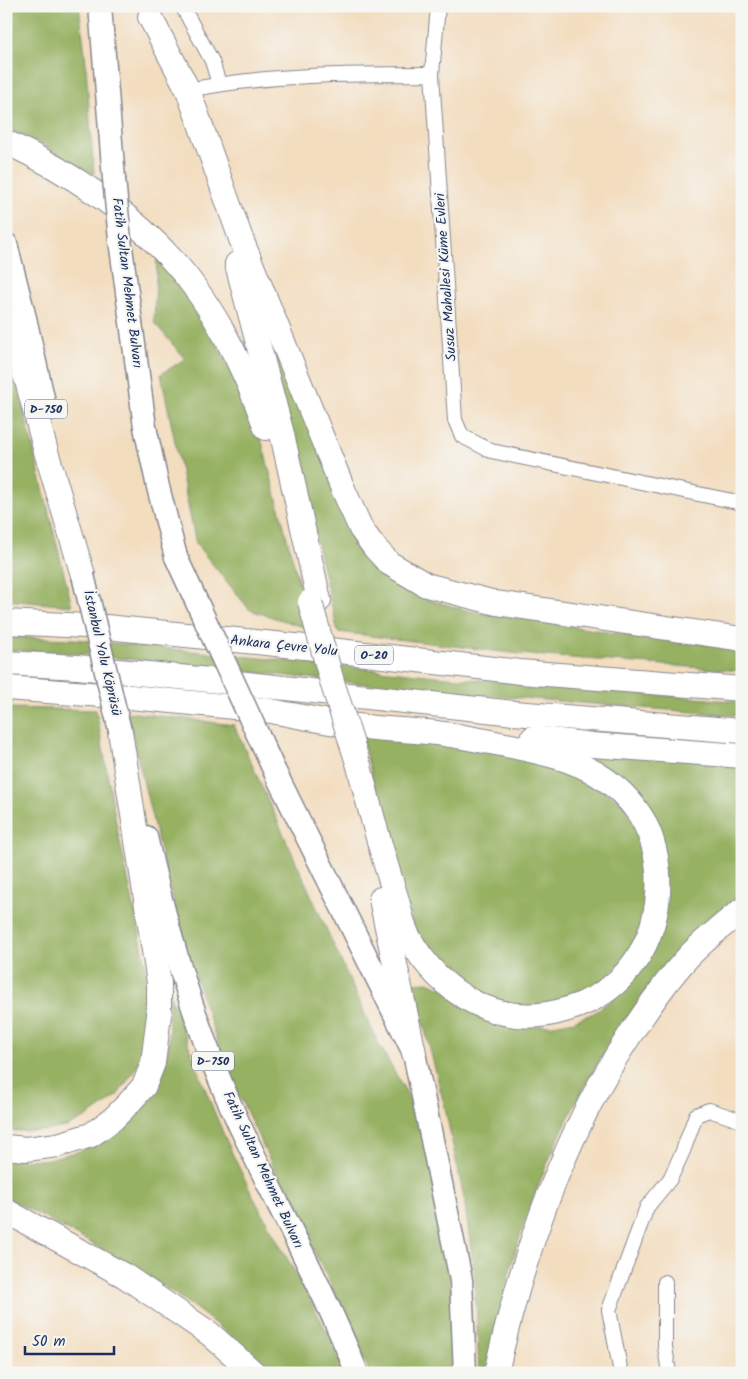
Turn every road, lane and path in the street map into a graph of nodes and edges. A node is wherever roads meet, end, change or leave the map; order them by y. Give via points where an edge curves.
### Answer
1 (100, 6) edge
2 (182, 6) edge
3 (438, 6) edge
4 (148, 12) edge
5 (432, 74) junction
6 (220, 84) junction
7 (188, 90) junction
8 (6, 142) edge
9 (6, 244) edge
10 (6, 322) edge
11 (742, 503) edge
12 (84, 575) junction
13 (314, 600) junction
14 (6, 606) edge
15 (6, 622) edge
16 (742, 638) edge
17 (227, 640) junction
18 (6, 663) edge
19 (6, 688) edge
20 (742, 689) edge
21 (6, 696) edge
22 (130, 697) junction
23 (266, 710) junction
24 (120, 731) junction
25 (742, 731) edge
26 (742, 756) edge
27 (354, 767) junction
28 (742, 910) edge
29 (414, 1053) junction
30 (742, 1122) edge
31 (6, 1147) edge
32 (6, 1211) edge
33 (665, 1282) dead end
34 (254, 1373) edge
35 (357, 1373) edge
36 (465, 1373) edge
37 (496, 1373) edge
38 (621, 1373) edge
39 (669, 1373) edge

1 - 29 highway, Fatih Sultan Mehmet Bulvarı, bridge via 120,240 145,426 176,557 275,772
2 - 6 street via 212,61
3 - 5 street, Susuz Mahallesi Küme Evleri
4 - 7 highway
4 - 13 highway via 236,258 282,434
5 - 6 street via 323,74
5 - 11 street, Susuz Mahallesi Küme Evleri via 455,420 462,436 491,451
6 - 7 street
7 - 16 highway via 241,239 343,489 361,529 389,563 426,586 496,603
8 - 13 highway via 72,176 106,201 175,262 200,295 229,344 271,439
9 - 12 highway, D-750
10 - 12 highway via 27,381
12 - 24 highway, İstanbul Yolu Köprüsü / D-750, bridge
13 - 27 highway, bridge
14 - 17 highway via 100,613
15 - 17 highway, Ankara Çevre Yolu / O-20 via 106,627
17 - 20 highway, Ankara Çevre Yolu / O-20 via 520,672
18 - 25 highway via 220,680 514,713
19 - 22 highway
21 - 22 highway
22 - 23 highway
23 - 26 highway via 593,745
23 - 27 highway via 363,727 437,733 536,752 569,760 608,781 642,819 658,865 654,920 636,960 621,979 601,995 557,1013 512,1016 469,1000 435,974 407,933
24 - 31 highway via 159,983 153,1063 144,1086 113,1119 91,1135 58,1145 26,1149
24 - 35 highway, Fatih Sultan Mehmet Bulvarı / D-750 via 157,886 195,1019 238,1122 340,1330
27 - 29 highway
28 - 37 highway via 689,956 666,982 611,1063 585,1110 532,1241
29 - 36 highway via 461,1280
30 - 38 street via 708,1110 696,1115 670,1179 646,1207 609,1310
32 - 34 highway via 125,1276 210,1334
33 - 39 street via 665,1347

